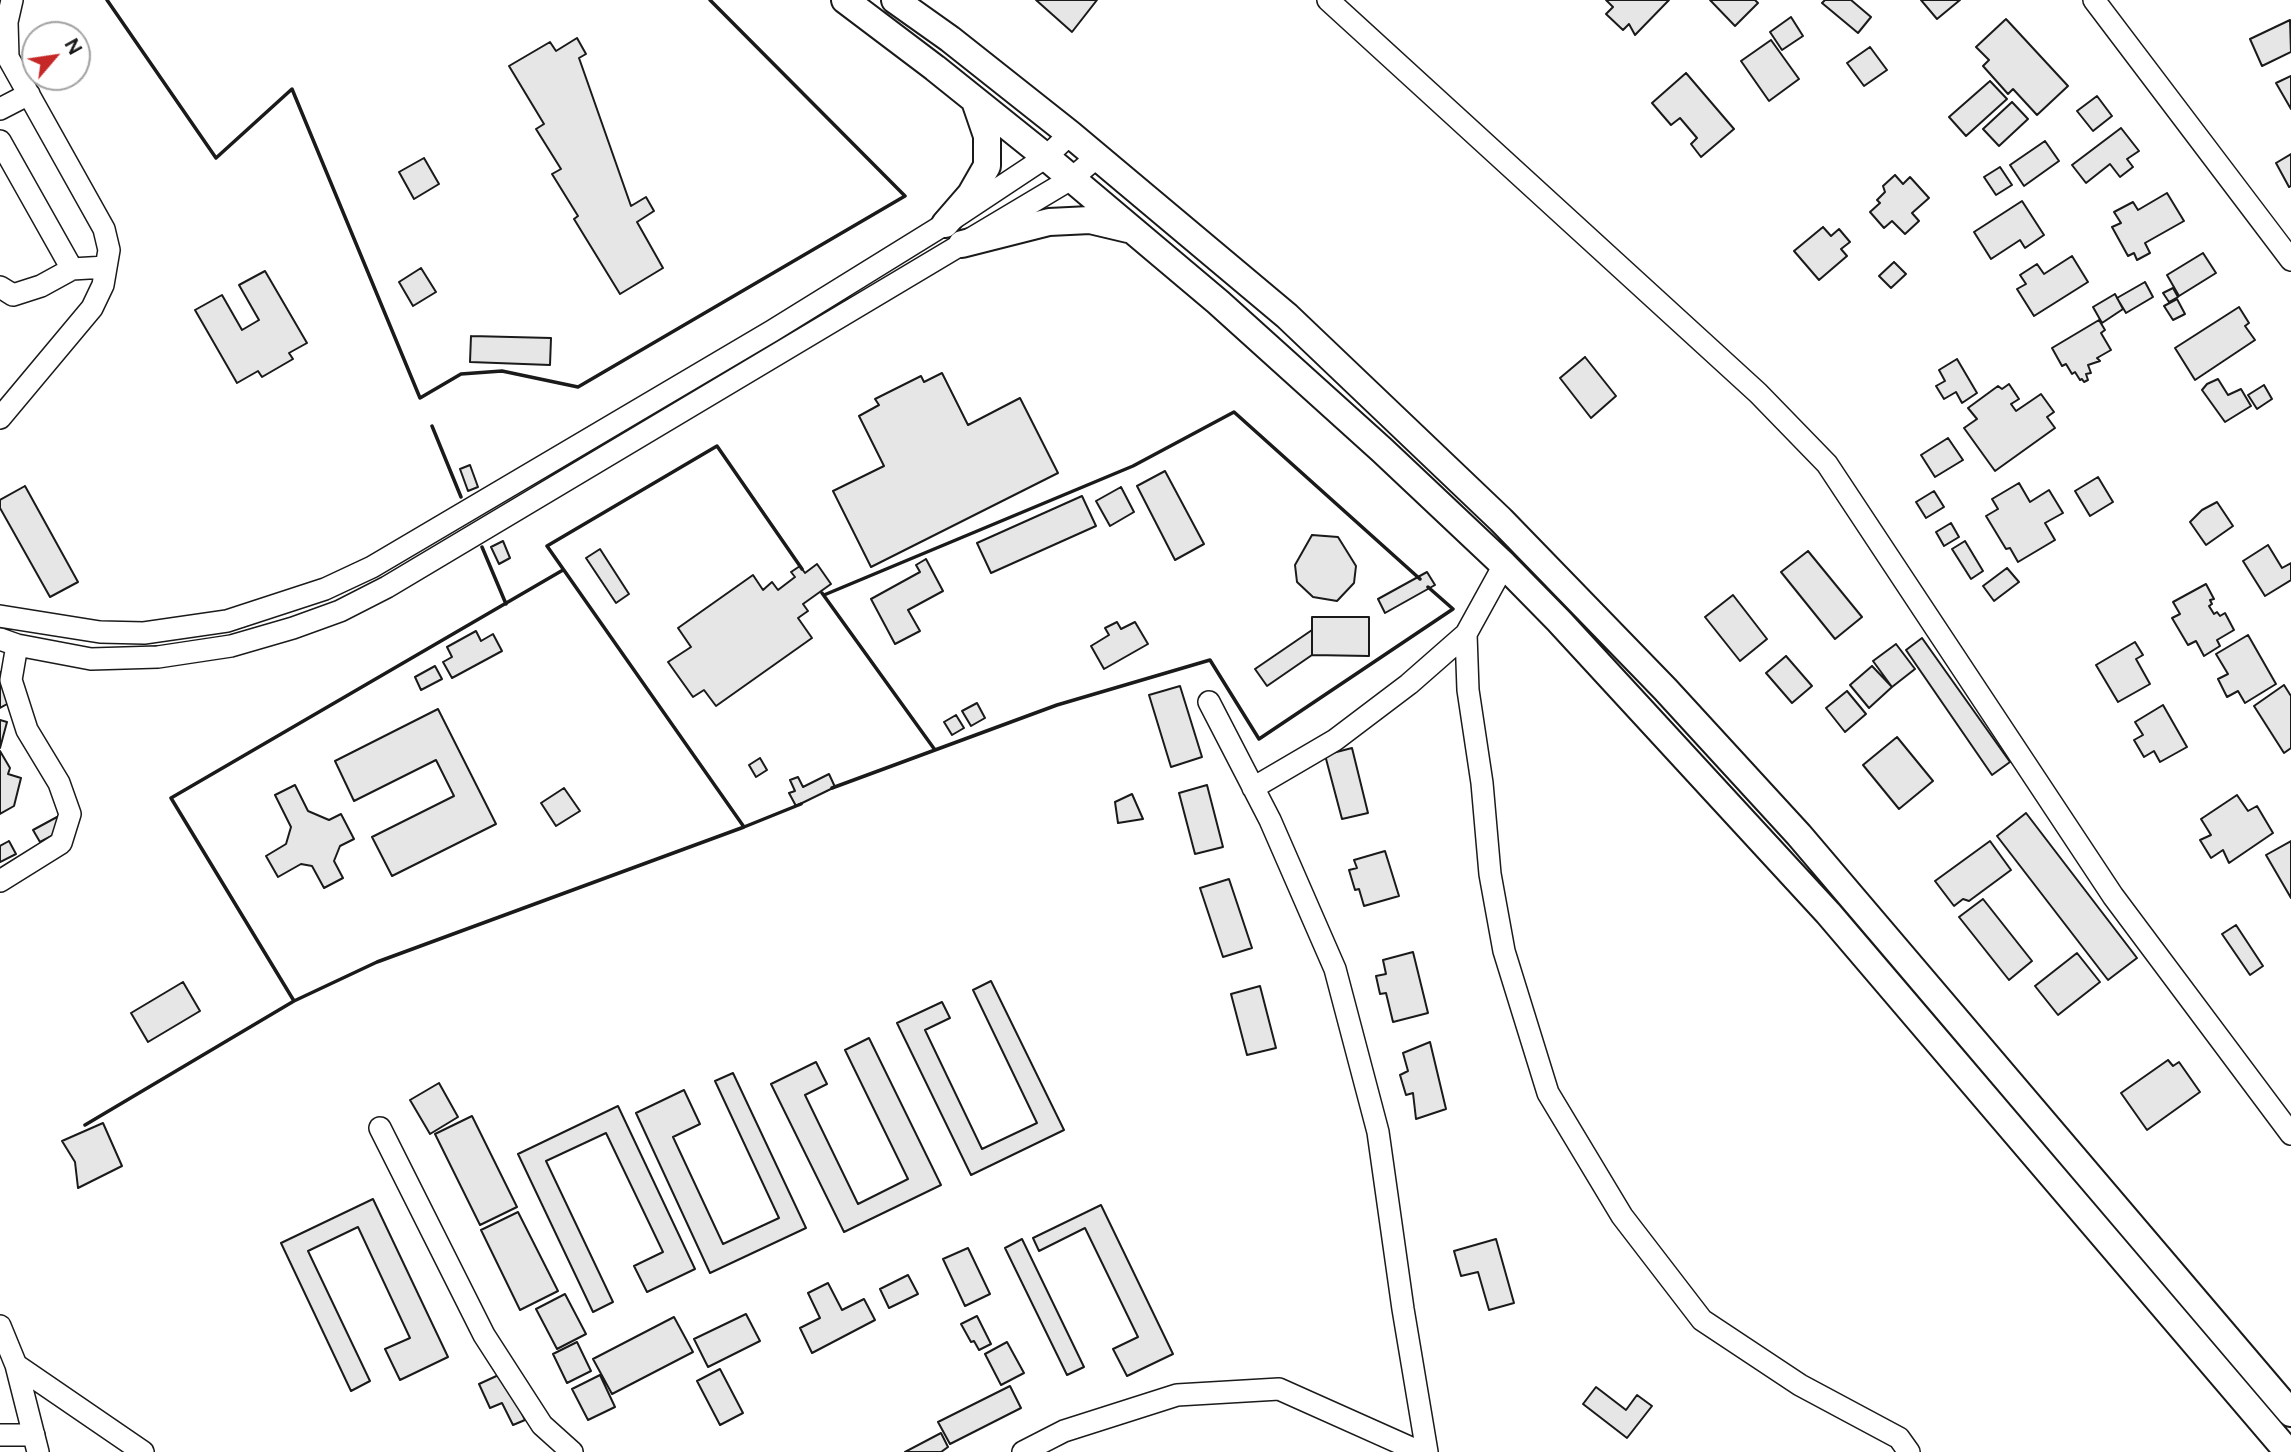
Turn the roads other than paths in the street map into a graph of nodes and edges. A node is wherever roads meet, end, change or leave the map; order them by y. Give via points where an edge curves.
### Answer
1 (12, 0) edge
2 (845, 0) edge
3 (895, 0) edge
4 (1328, 0) edge
5 (2094, 0) edge
6 (4, 50) edge
7 (29, 94) junction
8 (975, 101) junction
9 (0, 110) edge
10 (1070, 134) junction
11 (0, 141) edge
12 (1097, 157) junction
13 (1045, 158) junction
14 (1071, 179) junction
15 (1132, 230) junction
16 (953, 234) junction
17 (2291, 260) edge
18 (106, 267) junction
19 (72, 269) junction
20 (0, 287) edge
21 (0, 418) edge
22 (1504, 565) junction
23 (0, 616) edge
24 (1466, 634) junction
25 (8, 642) edge
26 (1209, 702) dead end
27 (1253, 788) junction
28 (0, 881) edge
29 (380, 1128) dead end
30 (2291, 1134) edge
31 (0, 1326) edge
32 (16, 1365) junction
33 (2291, 1413) edge
34 (0, 1435) edge
35 (36, 1444) edge
36 (144, 1452) edge
37 (572, 1452) edge
38 (1023, 1452) edge
39 (1420, 1452) edge
40 (1427, 1452) edge
41 (1909, 1452) edge
42 (2288, 1452) edge

1 - 6 street
2 - 8 main road
3 - 10 main road
4 - 30 street via 1747,383 1827,464 2113,896
5 - 17 street
6 - 7 street
7 - 9 street
7 - 18 street via 104,229 109,250
8 - 13 main road
8 - 16 main road via 987,136 987,166
10 - 12 main road
10 - 13 street
11 - 19 street
12 - 14 street
12 - 33 main road via 1287,316 1501,520 1665,689 1799,835
13 - 14 main road
13 - 16 street
14 - 15 main road
14 - 16 street
15 - 16 main road via 1090,220
15 - 22 main road via 1239,321
16 - 23 street via 772,331 372,567 325,589 227,621 144,633 100,632
16 - 25 street via 387,587 340,611 231,646 158,657 91,659
18 - 19 street
18 - 21 street via 92,308
19 - 20 street via 13,295
22 - 24 street
22 - 42 main road via 1828,913
24 - 27 street via 1335,740
24 - 41 street via 1468,690 1490,874 1504,951 1548,1093 1622,1216 1702,1320 1800,1384 1899,1438
25 - 28 street via 11,680 27,730 59,783 70,814 61,843
26 - 27 street
27 - 40 street via 1335,969 1372,1107
29 - 37 street via 484,1335 542,1425
31 - 32 street
32 - 35 street
32 - 36 street
34 - 35 street
38 - 39 street via 1065,1431 1177,1395 1279,1389

